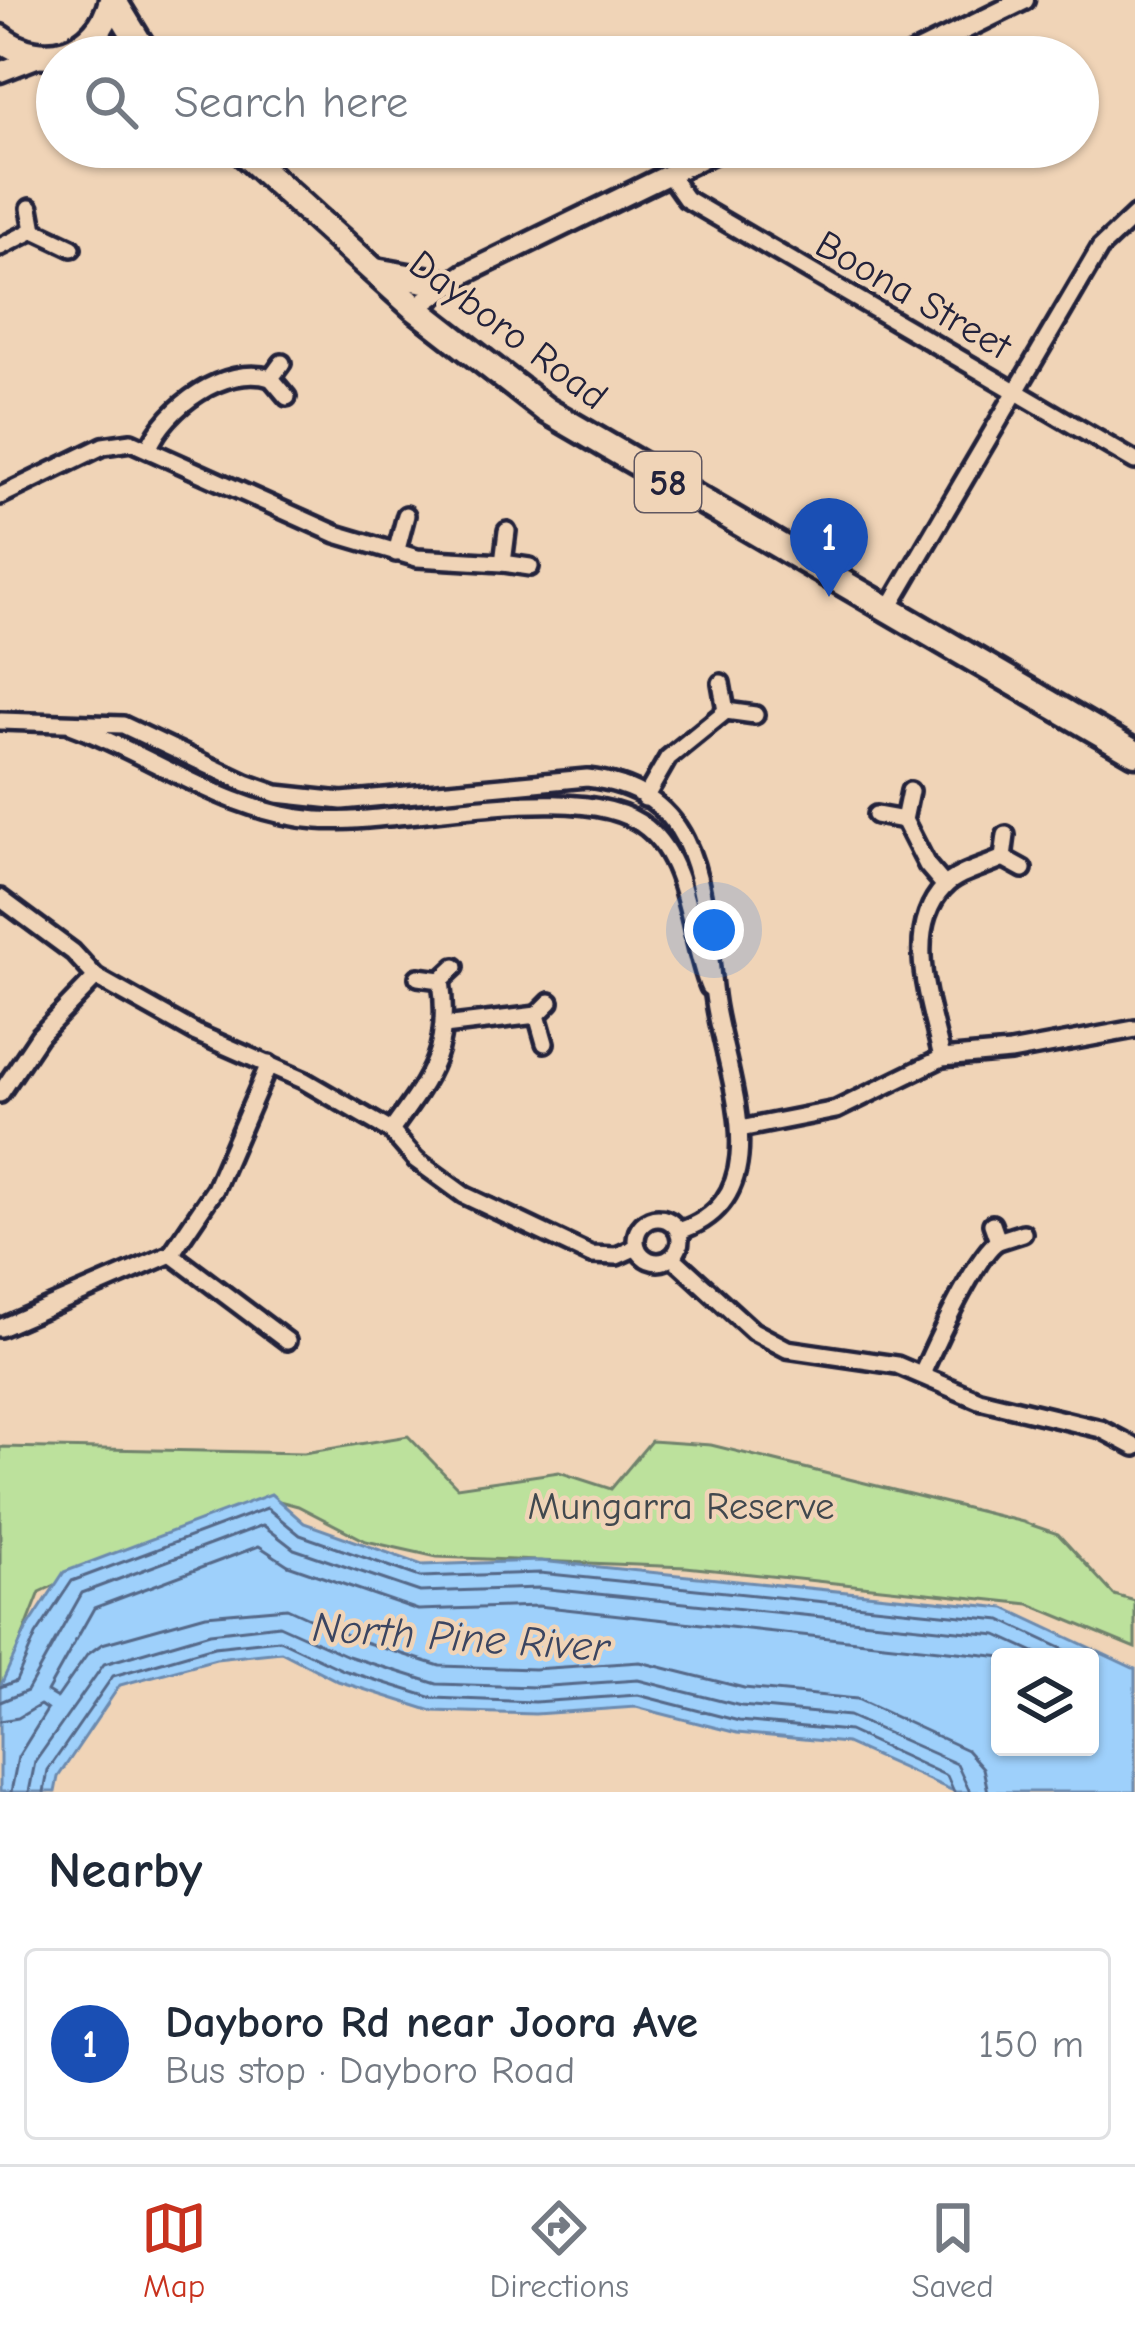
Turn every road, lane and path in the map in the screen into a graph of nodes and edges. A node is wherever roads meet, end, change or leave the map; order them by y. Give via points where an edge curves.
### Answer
1 (113, 0) edge
2 (1024, 0) edge
3 (94, 36) edge
4 (135, 36) edge
5 (951, 36) edge
6 (0, 38) edge
7 (36, 54) edge
8 (36, 58) edge
9 (0, 72) edge
10 (260, 168) edge
11 (683, 168) edge
12 (669, 175) junction
13 (30, 208) dead end
14 (1135, 215) edge
15 (34, 230) junction
16 (0, 247) edge
17 (72, 248) dead end
18 (372, 271) junction
19 (453, 280) junction
20 (415, 308) junction
21 (456, 341) junction
22 (282, 363) dead end
23 (271, 378) junction
24 (1016, 392) junction
25 (287, 397) dead end
26 (149, 448) junction
27 (1135, 461) edge
28 (0, 496) edge
29 (406, 515) dead end
30 (507, 531) dead end
31 (396, 553) junction
32 (503, 562) junction
33 (530, 567) dead end
34 (889, 608) junction
35 (721, 682) dead end
36 (726, 711) junction
37 (754, 715) dead end
38 (0, 721) edge
39 (64, 723) junction
40 (1135, 753) edge
41 (910, 791) dead end
42 (645, 798) junction
43 (876, 815) dead end
44 (904, 820) junction
45 (1006, 835) dead end
46 (1003, 858) junction
47 (1023, 869) dead end
48 (945, 886) junction
49 (0, 898) edge
50 (455, 967) dead end
51 (418, 976) dead end
52 (96, 977) junction
53 (441, 980) junction
54 (714, 997) junction
55 (550, 1002) dead end
56 (537, 1015) junction
57 (444, 1026) junction
58 (1135, 1029) edge
59 (545, 1043) dead end
60 (942, 1058) junction
61 (269, 1064) junction
62 (0, 1094) edge
63 (740, 1129) junction
64 (391, 1131) junction
65 (992, 1224) dead end
66 (679, 1231) junction
67 (1023, 1233) dead end
68 (998, 1240) junction
69 (637, 1247) junction
70 (171, 1255) junction
71 (672, 1257) junction
72 (0, 1328) edge
73 (286, 1341) dead end
74 (922, 1374) junction
75 (1132, 1438) edge

1 - 3 main road
1 - 4 main road
2 - 5 street
6 - 7 main road
8 - 9 street
10 - 18 main road, Dayboro Road / 58
11 - 12 street
12 - 19 street
12 - 24 street, Boona Street via 686,199
13 - 15 street
14 - 24 street via 1100,248
15 - 16 street
15 - 17 street
18 - 19 main road
18 - 20 main road, Dayboro Road / 58
19 - 20 street
19 - 21 main road
20 - 21 main road, Dayboro Road / 58
21 - 34 main road, Dayboro Road / 58 via 546,410
22 - 23 street
23 - 25 street
23 - 26 street via 246,374 174,409
24 - 27 street, Boona Street
24 - 34 street
26 - 28 street via 104,446
26 - 31 street via 273,510
29 - 31 street
30 - 32 street
31 - 32 street
32 - 33 street
34 - 40 main road, Dayboro Road / 58
35 - 36 street
36 - 37 street
36 - 42 street via 668,758
38 - 39 street
39 - 42 street via 123,725 246,783 309,799 587,778
39 - 54 street via 283,816 342,822 575,803 616,809 650,830 670,860
41 - 44 street
42 - 54 street via 671,820 697,862
43 - 44 street
44 - 48 street
45 - 46 street
46 - 47 street
46 - 48 street
48 - 60 street via 922,959
49 - 52 street
50 - 53 street
51 - 53 street
52 - 61 street
52 - 62 street via 39,1036
53 - 57 street
54 - 63 street
55 - 56 street
56 - 57 street
56 - 59 street
57 - 64 street via 434,1070
58 - 60 street
60 - 63 street via 836,1110
61 - 64 street
61 - 70 street via 215,1190
63 - 66 street via 733,1186
64 - 69 street via 433,1174 502,1215 591,1255
65 - 68 street
66 - 69 street via 669,1220 647,1220
66 - 71 street
67 - 68 street
68 - 74 street
69 - 71 street via 652,1261
70 - 72 street
70 - 73 street
71 - 74 street via 768,1341
74 - 75 street via 1000,1406

